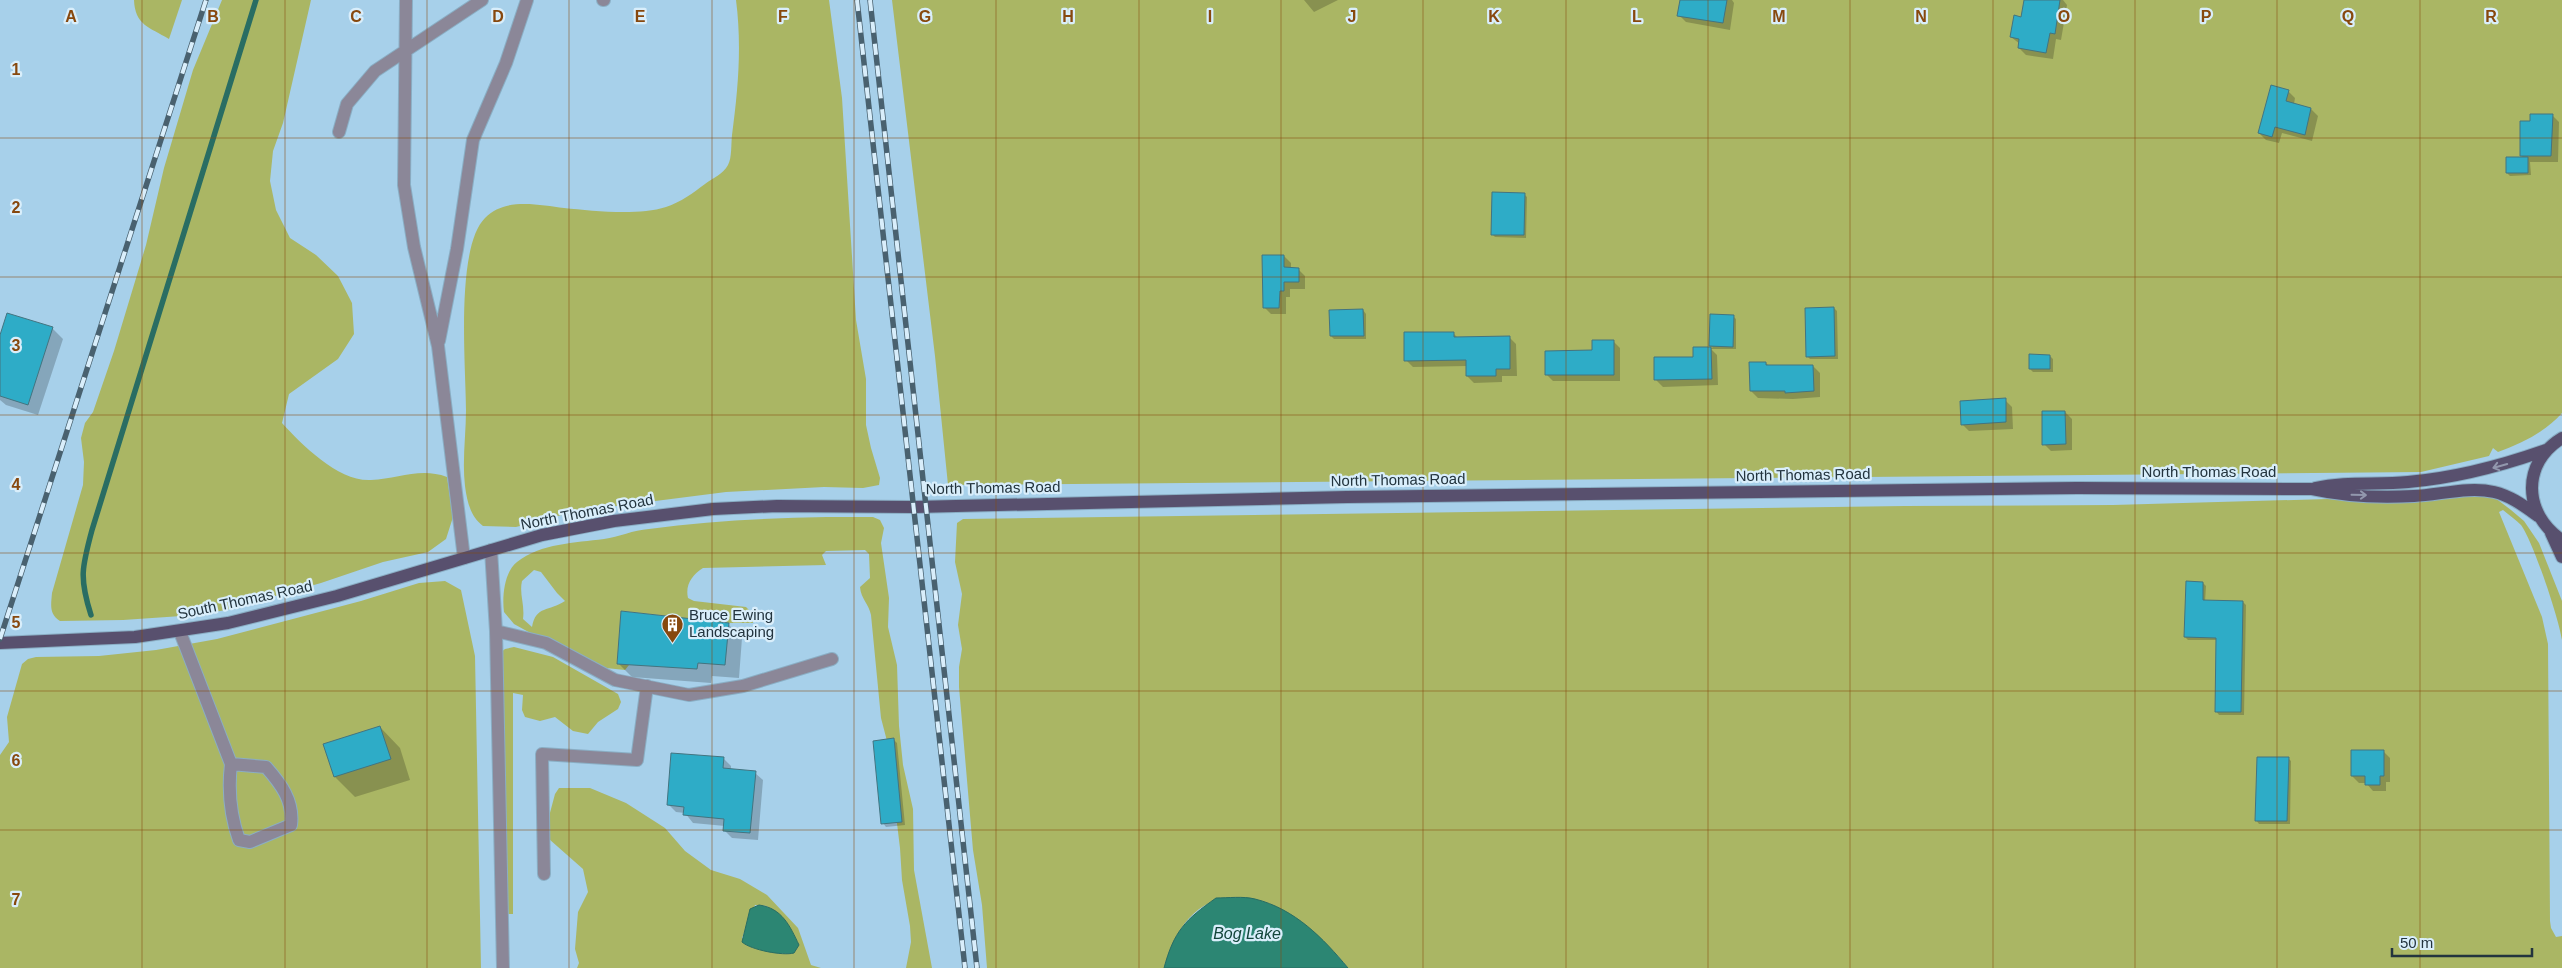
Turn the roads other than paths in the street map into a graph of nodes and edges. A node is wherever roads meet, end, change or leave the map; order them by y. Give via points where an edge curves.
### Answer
1 (406, 0) edge
2 (482, 0) edge
3 (527, 0) edge
4 (404, 52) junction
5 (339, 132) dead end
6 (438, 346) junction
7 (2562, 438) edge
8 (2546, 450) junction
9 (2311, 489) junction
10 (2538, 516) junction
11 (2557, 536) edge
12 (491, 550) junction
13 (2562, 557) edge
14 (464, 558) junction
15 (496, 631) junction
16 (180, 632) junction
17 (0, 643) edge
18 (832, 659) dead end
19 (647, 686) junction
20 (231, 764) junction
21 (544, 874) dead end
22 (503, 968) edge

1 - 4 lane
2 - 4 lane
3 - 6 lane via 506,63 473,140
4 - 5 lane via 375,71 347,104
4 - 6 lane via 404,186 414,247
6 - 14 lane
7 - 8 main road
8 -> 9 main road, North Thomas Road via 2488,469 2433,480 2336,483
8 - 10 main road via 2533,475 2533,502
9 -> 10 main road, North Thomas Road via 2336,494 2404,496 2492,492 2507,496
9 - 12 main road, North Thomas Road via 2077,488 1347,497 915,507 777,506 704,509 614,521 542,535
10 - 11 main road
11 - 13 main road
12 - 14 main road, South Thomas Road
12 - 15 lane
14 - 16 main road, South Thomas Road via 258,617
15 - 19 lane via 546,643 615,680
15 - 22 lane
16 - 17 main road, South Thomas Road
16 - 20 lane
18 - 19 lane via 743,686 689,695
19 - 21 lane via 636,760 542,754
20 - 20 lane via 228,786 233,824 239,840 250,842 291,825 292,813 282,785 266,767

